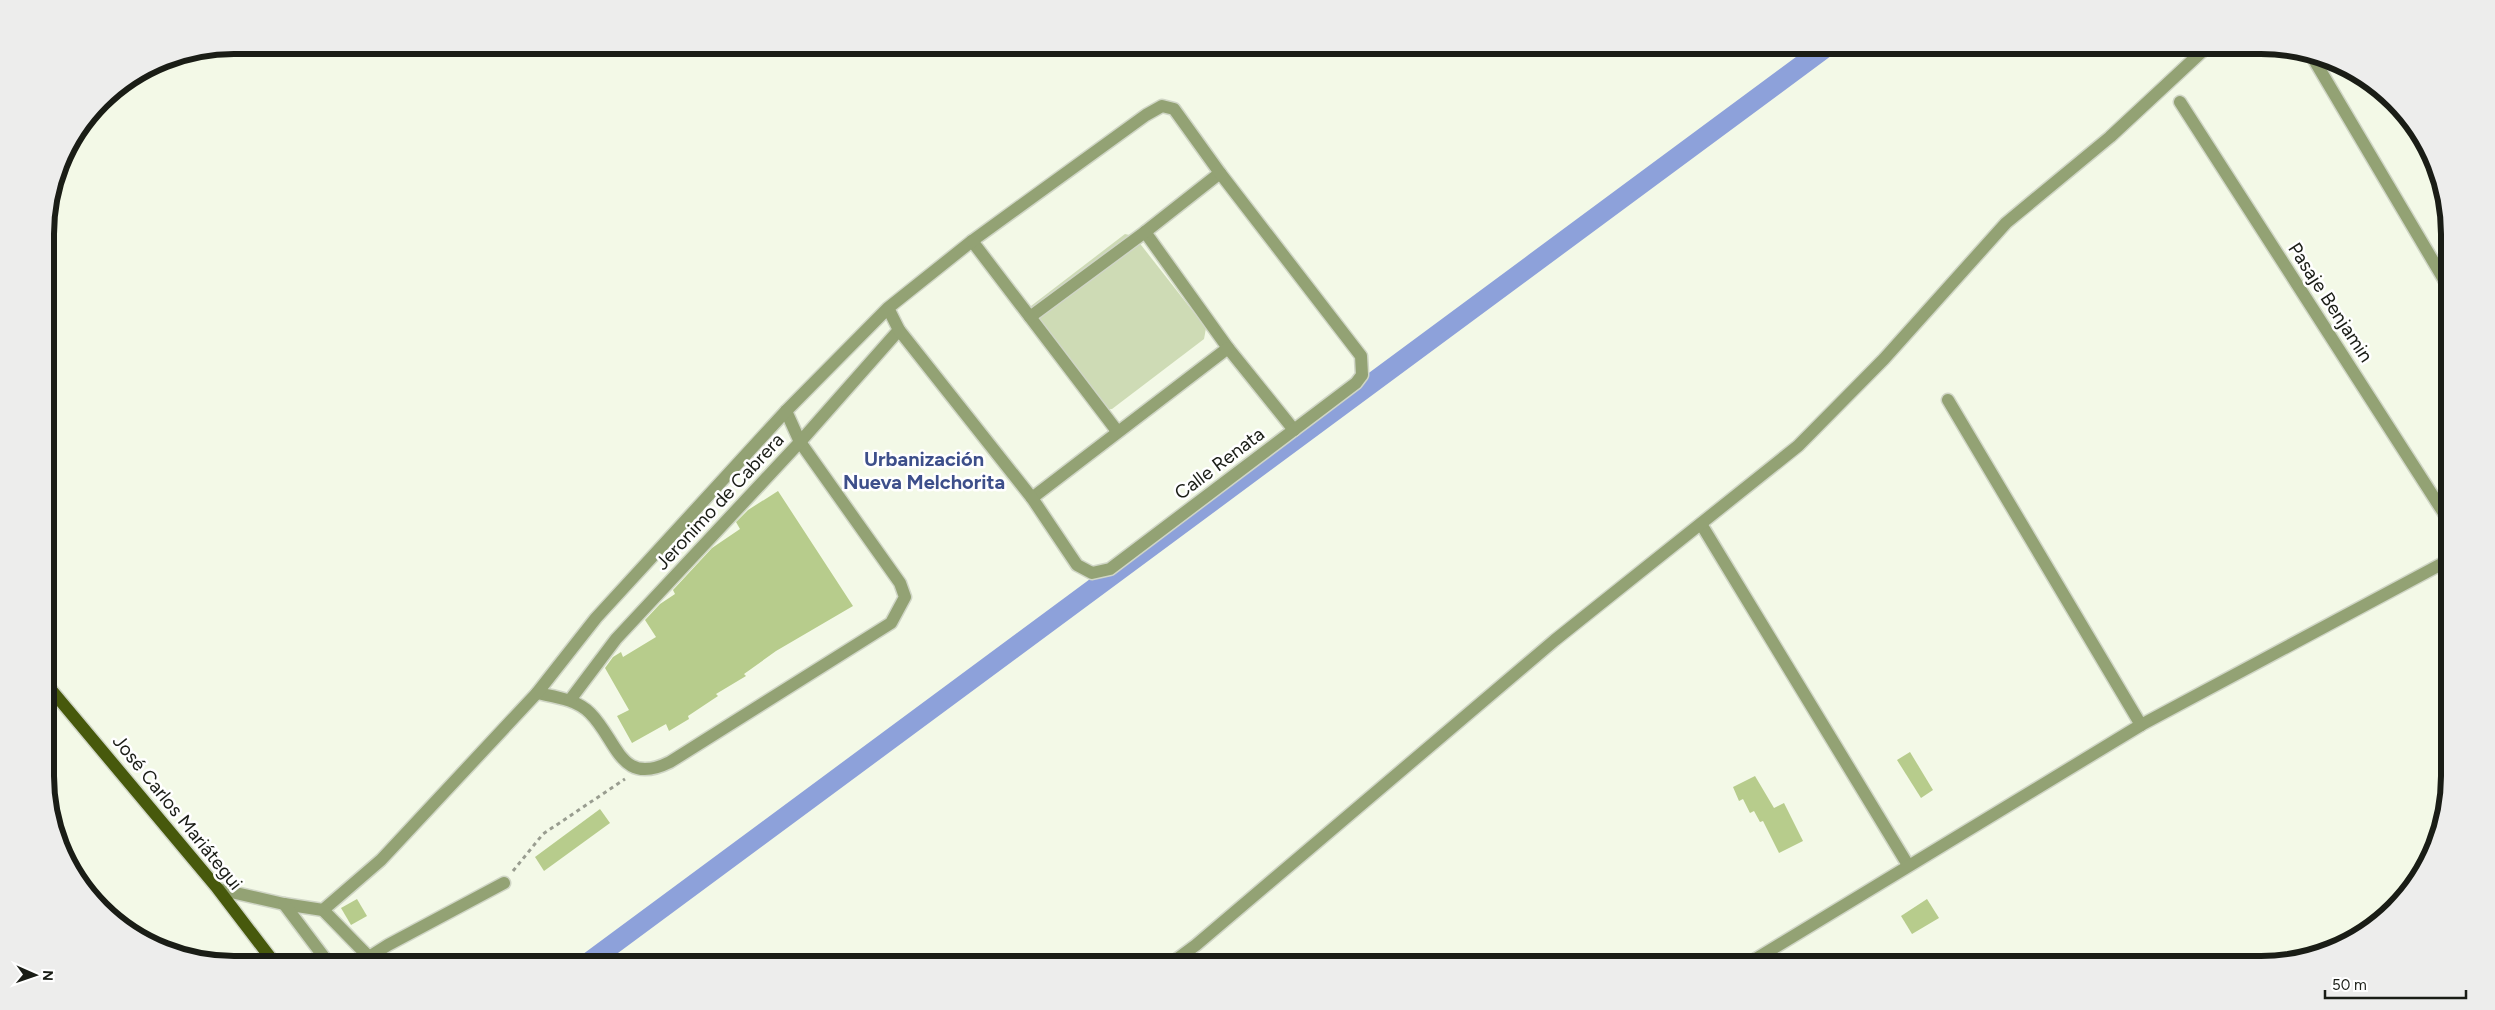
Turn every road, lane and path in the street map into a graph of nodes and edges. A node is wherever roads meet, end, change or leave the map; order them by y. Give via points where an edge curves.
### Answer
1 (2199, 54) edge
2 (2315, 62) edge
3 (2180, 102) dead end
4 (1220, 173) junction
5 (1145, 232) junction
6 (972, 241) junction
7 (2441, 274) edge
8 (888, 308) junction
9 (1030, 317) junction
10 (899, 330) junction
11 (1228, 348) junction
12 (1948, 400) dead end
13 (786, 411) junction
14 (1294, 430) junction
15 (1117, 431) junction
16 (800, 442) junction
17 (1032, 498) junction
18 (2441, 509) edge
19 (1701, 524) junction
20 (2441, 564) edge
21 (54, 693) edge
22 (536, 693) junction
23 (570, 700) junction
24 (2141, 725) junction
25 (638, 770) junction
26 (1908, 865) junction
27 (504, 883) joint
28 (218, 889) junction
29 (284, 904) junction
30 (323, 910) junction
31 (269, 956) edge
32 (323, 956) edge
33 (363, 956) edge
34 (376, 956) edge
35 (1181, 956) edge
36 (1761, 956) edge

1 - 19 street via 2110,137 2006,224 1884,358 1798,446
2 - 7 street
3 - 18 street, Pasaje Benjamin
4 - 5 street
4 - 6 street via 1174,108 1162,106
4 - 14 street, Calle Renata via 1361,356 1362,374 1356,383
5 - 9 street
5 - 11 street
6 - 8 street
6 - 9 street
8 - 10 street
8 - 13 street
9 - 15 street
10 - 16 street, Jeronimo de Cabrera
10 - 17 street
11 - 14 street
11 - 15 street
12 - 24 street
13 - 16 street
13 - 22 street via 596,618
14 - 17 street, Calle Renata via 1110,569 1092,573 1077,565
15 - 17 street
16 - 23 street, Jeronimo de Cabrera via 616,638
16 - 25 street via 900,583 905,597 891,623 670,762 649,771
19 - 26 street
19 - 35 street via 1555,640
20 - 24 street
21 - 28 main road, José Carlos Mariátegui
22 - 23 street
22 - 30 street via 381,860
23 - 25 street via 590,713 615,750
24 - 26 street
25 - 27 path via 543,834
26 - 36 street
27 - 34 street
28 - 29 street
28 - 31 main road, José Carlos Mariátegui
29 - 30 street
29 - 32 street
30 - 33 street

